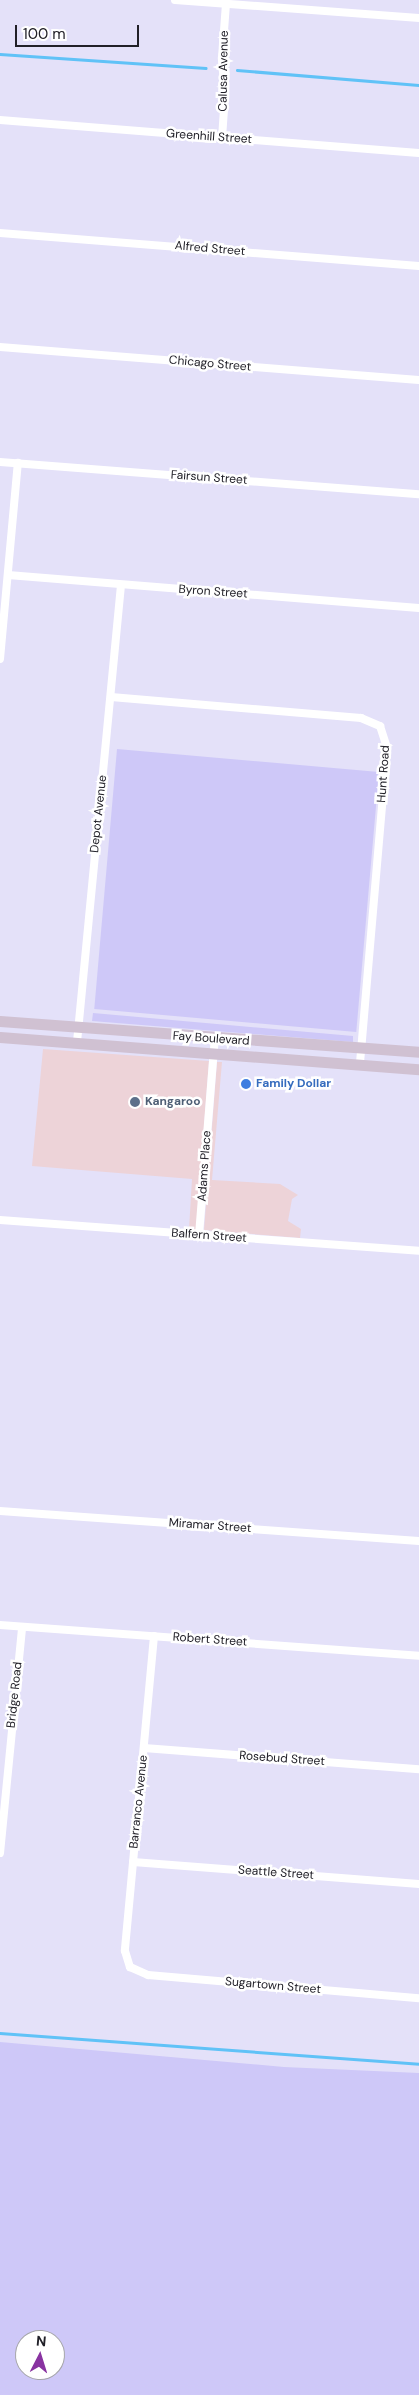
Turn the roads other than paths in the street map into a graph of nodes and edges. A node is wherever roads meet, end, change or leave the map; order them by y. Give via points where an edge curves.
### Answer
1 (175, 0) edge
2 (226, 4) junction
3 (274, 4) edge
4 (419, 18) edge
5 (0, 120) edge
6 (222, 138) junction
7 (419, 153) edge
8 (0, 232) edge
9 (419, 266) edge
10 (0, 347) edge
11 (419, 380) edge
12 (0, 462) edge
13 (18, 463) junction
14 (419, 494) edge
15 (8, 575) junction
16 (121, 585) junction
17 (419, 608) edge
18 (0, 659) edge
19 (111, 698) junction
20 (0, 1021) edge
21 (78, 1026) junction
22 (215, 1036) junction
23 (0, 1037) edge
24 (77, 1042) junction
25 (362, 1047) junction
26 (214, 1052) junction
27 (419, 1052) edge
28 (360, 1064) junction
29 (419, 1069) edge
30 (0, 1220) edge
31 (199, 1235) junction
32 (419, 1251) edge
33 (0, 1511) edge
34 (419, 1542) edge
35 (0, 1625) edge
36 (22, 1627) junction
37 (154, 1636) junction
38 (419, 1656) edge
39 (144, 1748) junction
40 (419, 1769) edge
41 (0, 1853) edge
42 (133, 1862) junction
43 (419, 1884) edge
44 (130, 1966) joint
45 (419, 1998) edge

1 - 2 street
2 - 3 street
2 - 6 street, Calusa Avenue
3 - 4 street
5 - 6 street, Greenhill Street
6 - 7 street, Greenhill Street
8 - 9 street, Alfred Street
10 - 11 street, Chicago Street
12 - 13 street, Fairsun Street
13 - 14 street, Fairsun Street
13 - 15 street
15 - 16 street, Byron Street
15 - 18 street
16 - 17 street, Byron Street
16 - 19 street, Depot Avenue
19 - 21 street, Depot Avenue
19 - 25 street, Hunt Road via 362,718 380,726 387,748
20 - 21 main road, Fay Boulevard
21 - 22 main road, Fay Boulevard
21 - 24 street, Depot Avenue
22 - 25 main road, Fay Boulevard
22 - 26 street, Adams Place
23 - 24 main road, Fay Boulevard
24 - 26 main road, Fay Boulevard
25 - 27 main road, Fay Boulevard
25 - 28 street, Hunt Road
26 - 28 main road, Fay Boulevard
26 - 31 street, Adams Place
28 - 29 main road, Fay Boulevard
30 - 31 street, Balfern Street
31 - 32 street, Balfern Street
33 - 34 street, Miramar Street
35 - 36 street, Robert Street
36 - 37 street, Robert Street
36 - 41 street, Bridge Road
37 - 38 street, Robert Street
37 - 39 street, Barranco Avenue
39 - 40 street, Rosebud Street
39 - 42 street, Barranco Avenue
42 - 43 street, Seattle Street
42 - 44 street, Barranco Avenue via 125,1951
44 - 45 street, Sugartown Street via 148,1976

